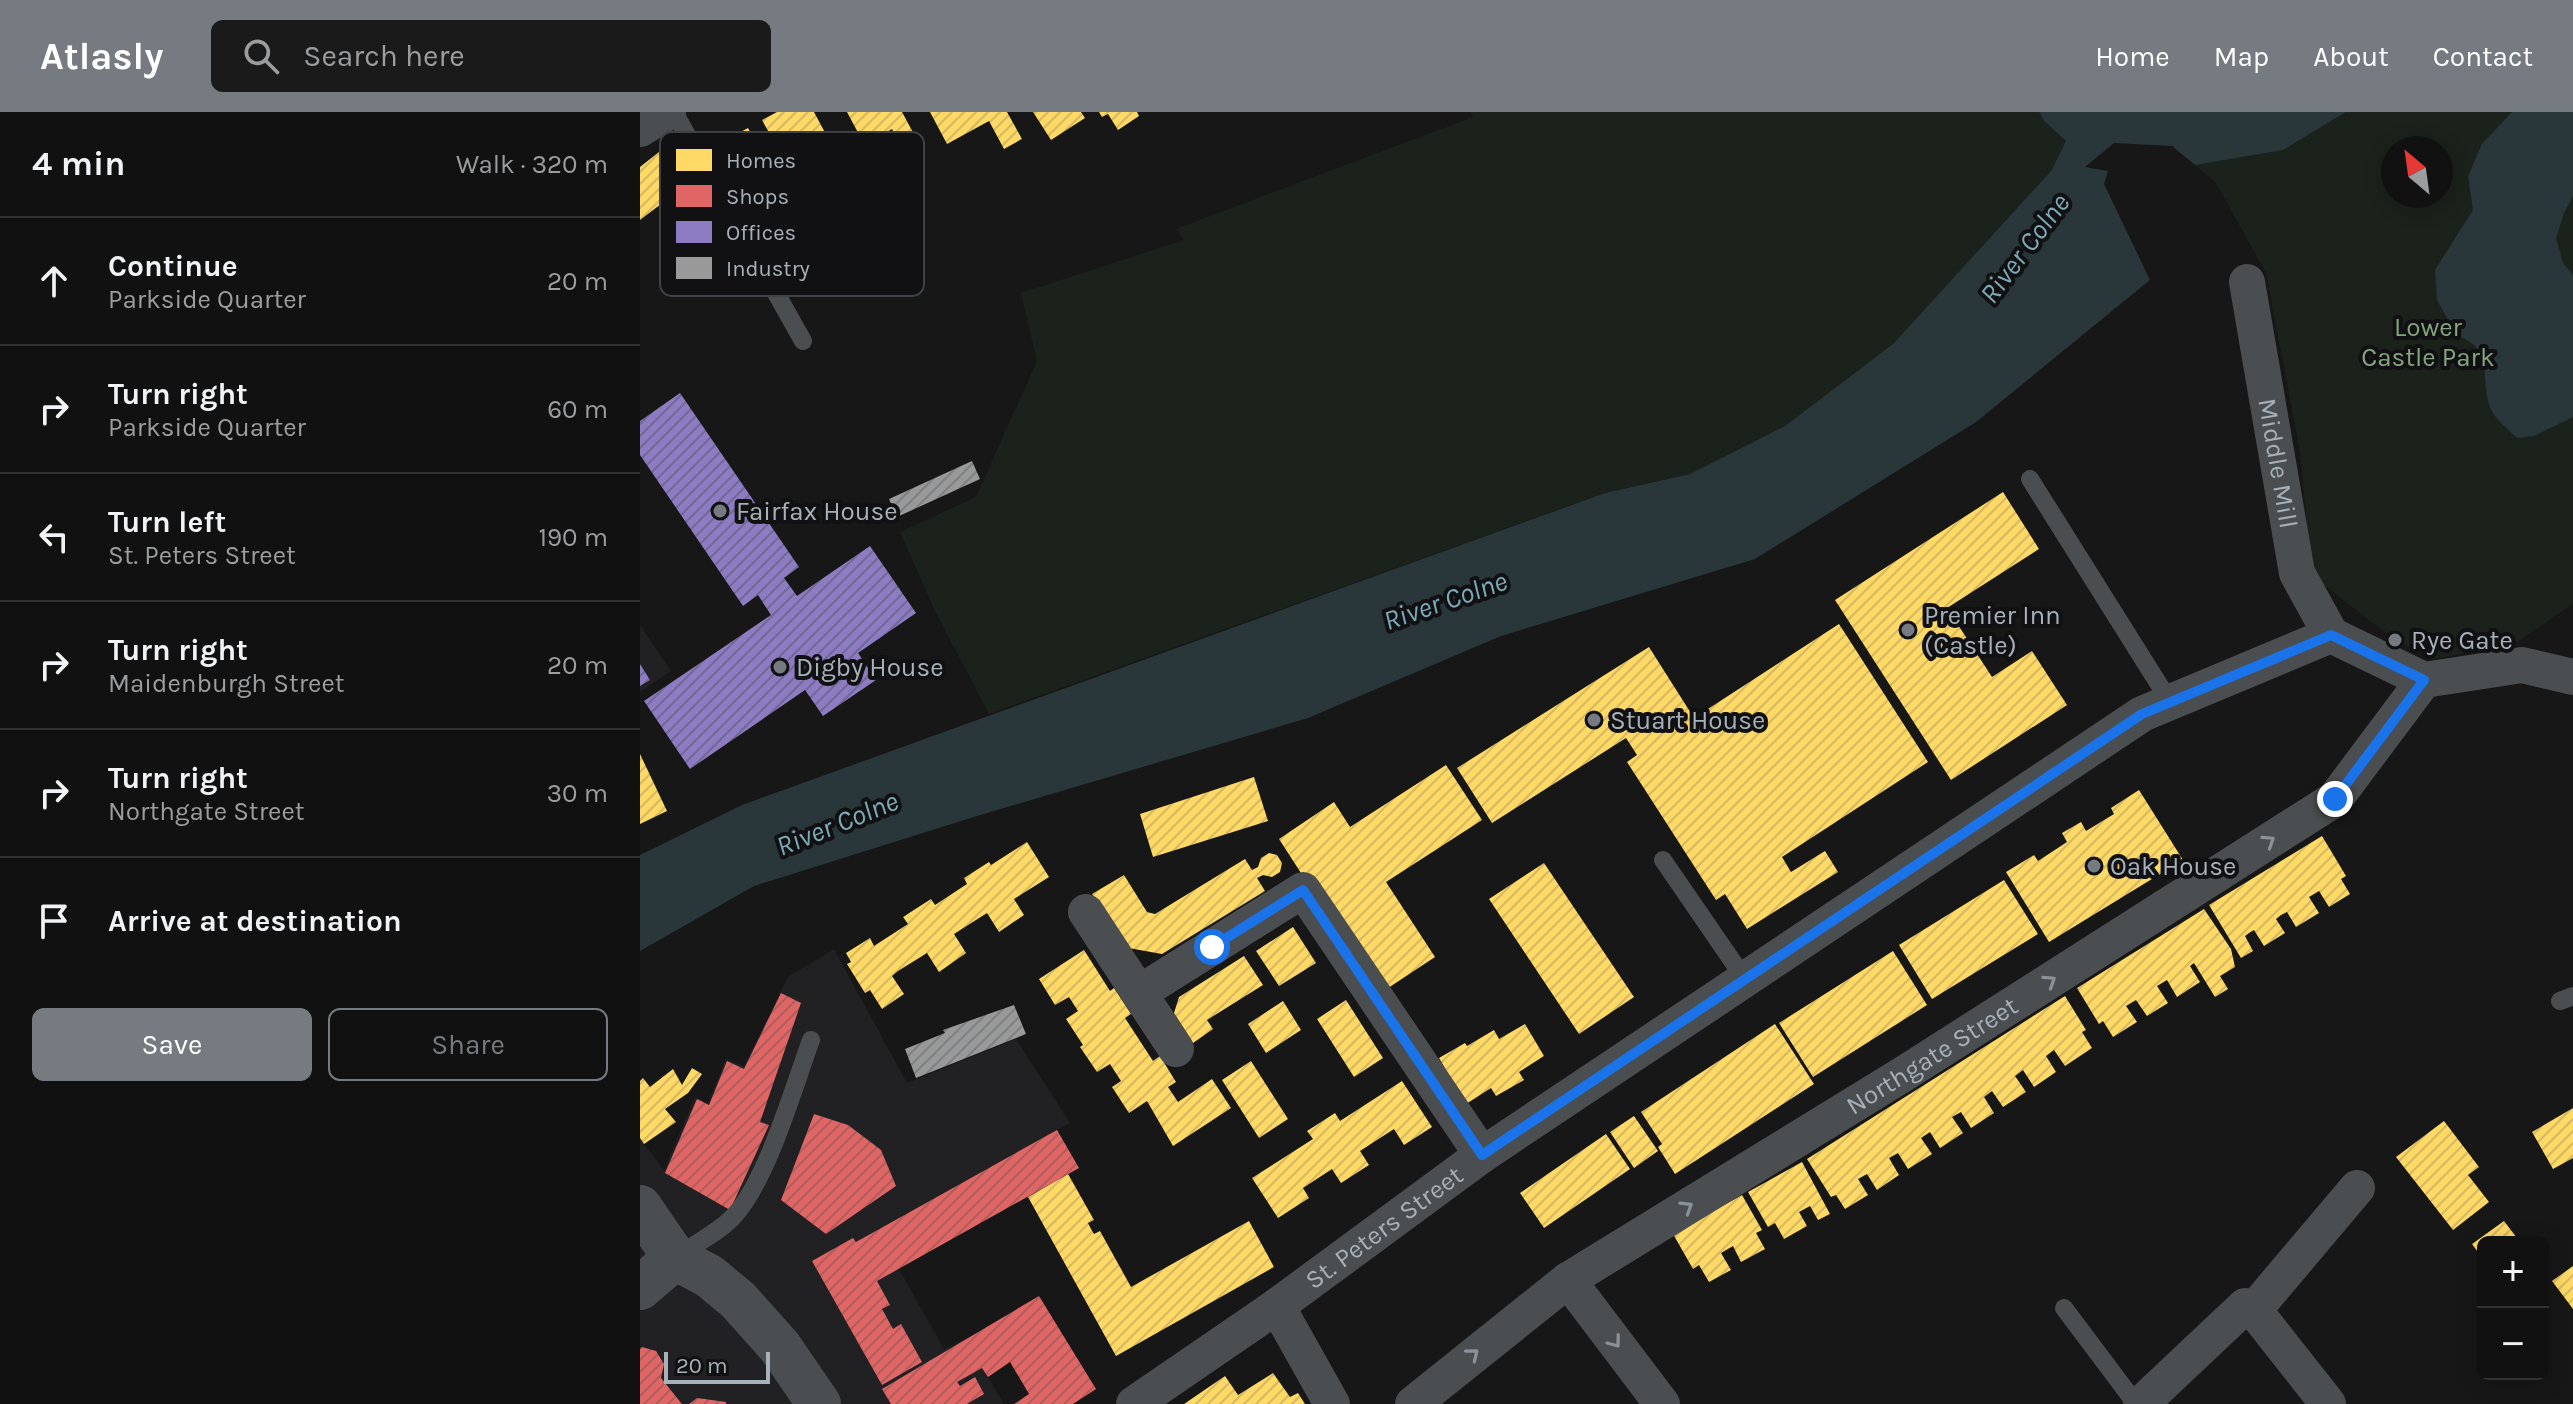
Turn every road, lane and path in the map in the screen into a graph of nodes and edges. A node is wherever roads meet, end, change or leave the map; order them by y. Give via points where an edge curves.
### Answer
1 (668, 112) edge
2 (674, 112) edge
3 (640, 129) edge
4 (685, 132) edge
5 (2247, 282) dead end
6 (778, 296) edge
7 (803, 341) dead end
8 (2030, 479) dead end
9 (2331, 635) junction
10 (2573, 677) edge
11 (2424, 680) junction
12 (2170, 702) junction
13 (1663, 860) dead end
14 (1086, 912) dead end
15 (1746, 981) junction
16 (1139, 993) junction
17 (811, 1040) dead end
18 (1176, 1049) dead end
19 (1482, 1155) junction
20 (2357, 1188) dead end
21 (640, 1207) edge
22 (675, 1258) junction
23 (1568, 1280) junction
24 (640, 1288) edge
25 (1277, 1306) junction
26 (2064, 1308) dead end
27 (2254, 1310) junction
28 (819, 1404) edge
29 (1134, 1404) edge
30 (1332, 1404) edge
31 (1413, 1404) edge
32 (1662, 1404) edge
33 (2139, 1404) edge
34 (2328, 1404) edge

1 - 3 street
2 - 4 lane
5 - 9 street, Middle Mill via 2297,573
6 - 7 lane
8 - 12 lane
9 - 11 street
9 - 12 street, St. Peters Street
10 - 11 street via 2522,665
23 -> 11 street, Northgate Street via 2335,799
12 - 15 street, St. Peters Street via 2142,714
13 - 15 lane
14 - 16 street
15 - 19 street, St. Peters Street
16 - 18 street
16 - 19 street via 1303,890
17 - 22 lane via 748,1200 730,1220
19 - 25 street, St. Peters Street
20 - 27 street
21 - 22 street
22 - 24 street
22 - 28 street via 738,1300 780,1347
31 -> 23 street, Northgate Street
23 -> 32 street
25 - 29 street, St. Peters Street
25 - 30 street
26 - 33 lane
27 - 33 street via 2245,1306
27 - 34 street

